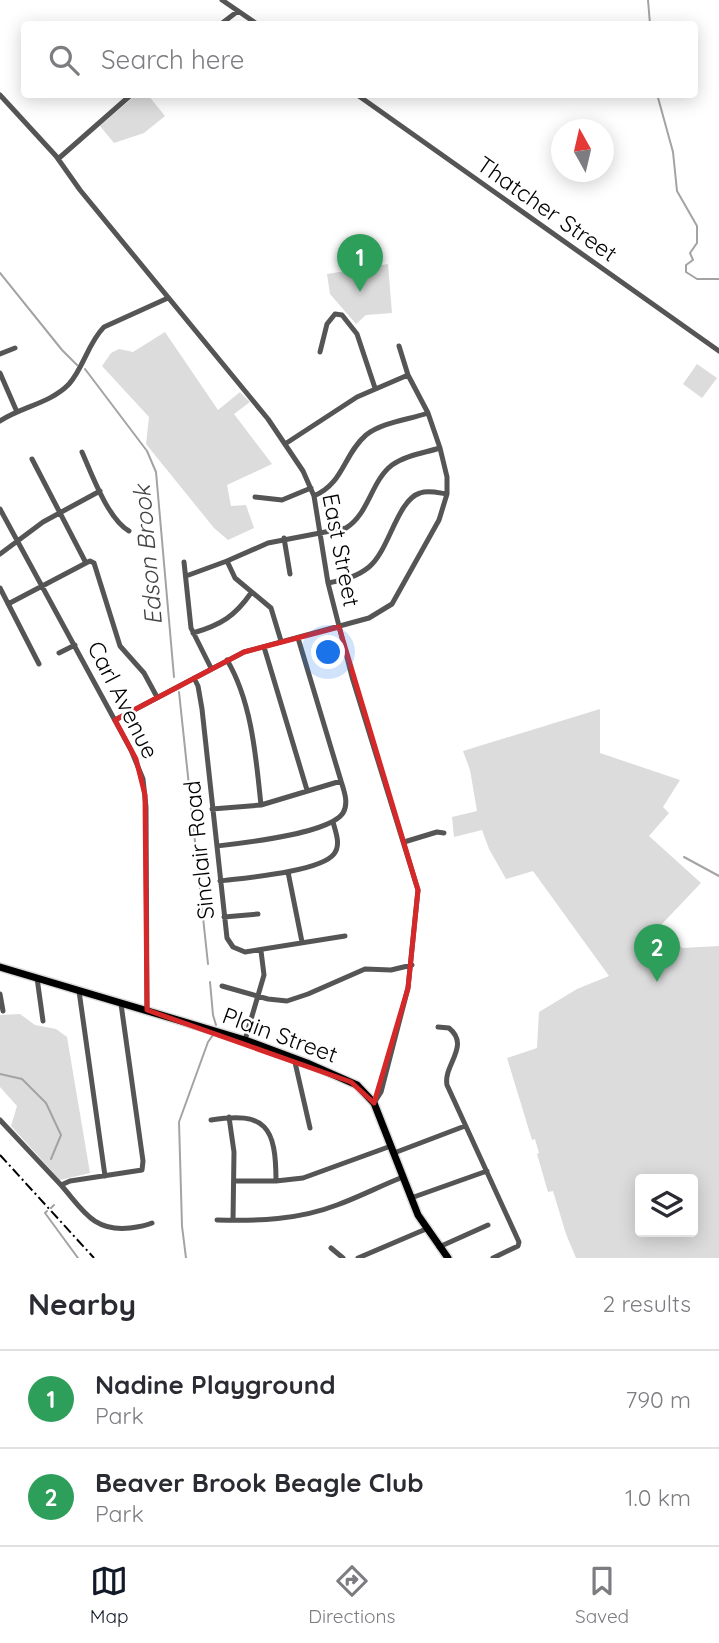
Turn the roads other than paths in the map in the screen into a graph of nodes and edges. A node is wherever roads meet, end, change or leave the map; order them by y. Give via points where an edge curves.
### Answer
1 (222, 0) edge
2 (238, 11) junction
3 (225, 21) edge
4 (253, 21) edge
5 (0, 95) edge
6 (127, 98) edge
7 (362, 98) edge
8 (58, 159) junction
9 (168, 298) junction
10 (399, 346) dead end
11 (15, 348) dead end
12 (320, 352) dead end
13 (719, 352) edge
14 (0, 354) edge
15 (0, 373) edge
16 (408, 375) junction
17 (375, 388) junction
18 (17, 412) junction
19 (428, 413) junction
20 (0, 421) edge
21 (285, 444) junction
22 (440, 448) junction
23 (82, 452) dead end
24 (32, 459) dead end
25 (312, 488) junction
26 (100, 491) junction
27 (447, 494) junction
28 (314, 496) junction
29 (255, 497) dead end
30 (0, 509) edge
31 (60, 512) junction
32 (129, 531) dead end
33 (320, 533) junction
34 (284, 538) junction
35 (18, 540) junction
36 (0, 554) edge
37 (227, 561) junction
38 (184, 562) dead end
39 (86, 563) junction
40 (290, 574) dead end
41 (186, 576) junction
42 (328, 583) junction
43 (43, 585) junction
44 (0, 588) edge
45 (251, 593) junction
46 (8, 604) junction
47 (339, 627) junction
48 (193, 633) junction
49 (298, 638) junction
50 (281, 642) junction
51 (75, 645) junction
52 (264, 647) junction
53 (59, 653) dead end
54 (227, 660) junction
55 (39, 664) dead end
56 (211, 668) junction
57 (194, 678) junction
58 (157, 697) junction
59 (115, 720) junction
60 (341, 781) junction
61 (307, 790) junction
62 (261, 804) junction
63 (212, 809) junction
64 (333, 822) junction
65 (444, 832) dead end
66 (404, 842) junction
67 (217, 846) junction
68 (288, 872) junction
69 (220, 881) junction
70 (258, 914) dead end
71 (224, 917) junction
72 (345, 936) dead end
73 (302, 942) junction
74 (261, 951) junction
75 (412, 965) junction
76 (0, 967) edge
77 (37, 978) junction
78 (222, 986) dead end
79 (79, 991) junction
80 (0, 994) edge
81 (258, 996) junction
82 (121, 1003) junction
83 (146, 1010) junction
84 (2, 1011) dead end
85 (43, 1021) dead end
86 (438, 1027) dead end
87 (245, 1040) junction
88 (294, 1058) junction
89 (374, 1103) junction
90 (229, 1117) junction
91 (0, 1120) edge
92 (211, 1120) dead end
93 (465, 1126) junction
94 (310, 1128) dead end
95 (392, 1149) junction
96 (487, 1171) junction
97 (105, 1176) junction
98 (403, 1177) junction
99 (234, 1181) junction
100 (276, 1181) junction
101 (61, 1185) junction
102 (411, 1198) junction
103 (217, 1220) dead end
104 (233, 1220) junction
105 (152, 1223) dead end
106 (488, 1225) dead end
107 (426, 1229) junction
108 (439, 1247) junction
109 (331, 1248) dead end
110 (343, 1258) edge
111 (358, 1258) edge
112 (448, 1258) edge
113 (493, 1258) edge

1 - 2 street
2 - 3 street
2 - 4 street
5 - 8 street, East Street
6 - 8 street
7 - 13 street, Thatcher Street
8 - 9 street, East Street
9 - 18 street via 104,327 67,386
9 - 21 street, East Street
10 - 16 street
11 - 14 street
12 - 17 street via 332,316 344,316 357,334
15 - 18 street
16 - 17 street
16 - 19 street
17 - 21 street
18 - 20 street
19 - 22 street
19 - 28 street via 369,433 331,486
21 - 25 street, East Street
22 - 27 street
22 - 33 street via 395,463 378,481 352,524
23 - 26 street
24 - 31 street
25 - 28 street, East Street
25 - 29 street via 282,500
26 - 31 street
26 - 32 street via 120,526
27 - 42 street via 427,491 414,496 371,566
27 - 47 street via 439,520 392,604 369,618
28 - 33 street, East Street
30 - 35 street, Carl Avenue
31 - 35 street
31 - 39 street
33 - 34 street
33 - 42 street, East Street
34 - 37 street
34 - 40 street
35 - 36 street
35 - 43 street, Carl Avenue
37 - 41 street
37 - 45 street via 235,578
38 - 41 street
39 - 43 street
39 - 58 street via 94,563 120,646 144,673
41 - 48 street
42 - 47 street, East Street
43 - 46 street
43 - 51 street, Carl Avenue
44 - 46 street
45 - 48 street via 231,617
45 - 50 street via 271,608
46 - 55 street
47 - 49 street
47 - 66 street, East Street
48 - 56 street
49 - 50 street
49 - 60 street
50 - 52 street
51 - 53 street
51 - 59 street, Carl Avenue
52 - 54 street
52 - 61 street
54 - 56 street
54 - 62 street via 254,738
56 - 57 street
57 - 58 street
57 - 63 street, Sinclair Road via 202,709
58 - 59 street
59 - 83 street, Carl Avenue via 136,759 145,794
60 - 61 street
60 - 64 street via 347,803
61 - 62 street
62 - 63 street
63 - 67 street, Sinclair Road
64 - 67 street via 273,839
64 - 68 street via 338,843 334,855
65 - 66 street
66 - 75 street, East Street via 418,890
67 - 69 street, Sinclair Road
68 - 69 street
68 - 73 street
69 - 71 street, Sinclair Road
70 - 71 street
71 - 74 street, Sinclair Road via 233,947
72 - 73 street, Sinclair Road
73 - 74 street, Sinclair Road
74 - 81 street via 264,971
75 - 81 street via 365,970 294,999
75 - 89 street, East Street via 404,1009
76 - 77 main road, Plain Street
77 - 79 main road, Plain Street
77 - 85 street
78 - 81 street
79 - 82 main road, Plain Street
79 - 97 street
80 - 84 street
81 - 87 street
82 - 83 main road, Plain Street
82 - 97 street via 143,1161 142,1170
83 - 87 main road, Plain Street
86 - 93 street via 449,1028 456,1037 458,1050 446,1081
87 - 88 main road, Plain Street
88 - 89 main road, Plain Street via 351,1082
88 - 94 street
89 - 95 main road, Plain Street
90 - 92 street
90 - 99 street
90 - 100 street via 258,1121 268,1132
91 - 101 street
93 - 95 street
93 - 96 street
95 - 98 main road, Plain Street
95 - 100 street via 303,1178
96 - 102 street
96 - 113 street via 519,1244
97 - 101 street
98 - 102 main road, Plain Street
98 - 104 street via 310,1213 275,1220
99 - 100 street
99 - 104 street
101 - 105 street via 104,1227
102 - 107 main road, Plain Street
103 - 104 street
106 - 108 street
107 - 108 main road, Plain Street
107 - 111 street
108 - 112 main road, Plain Street
109 - 110 street

